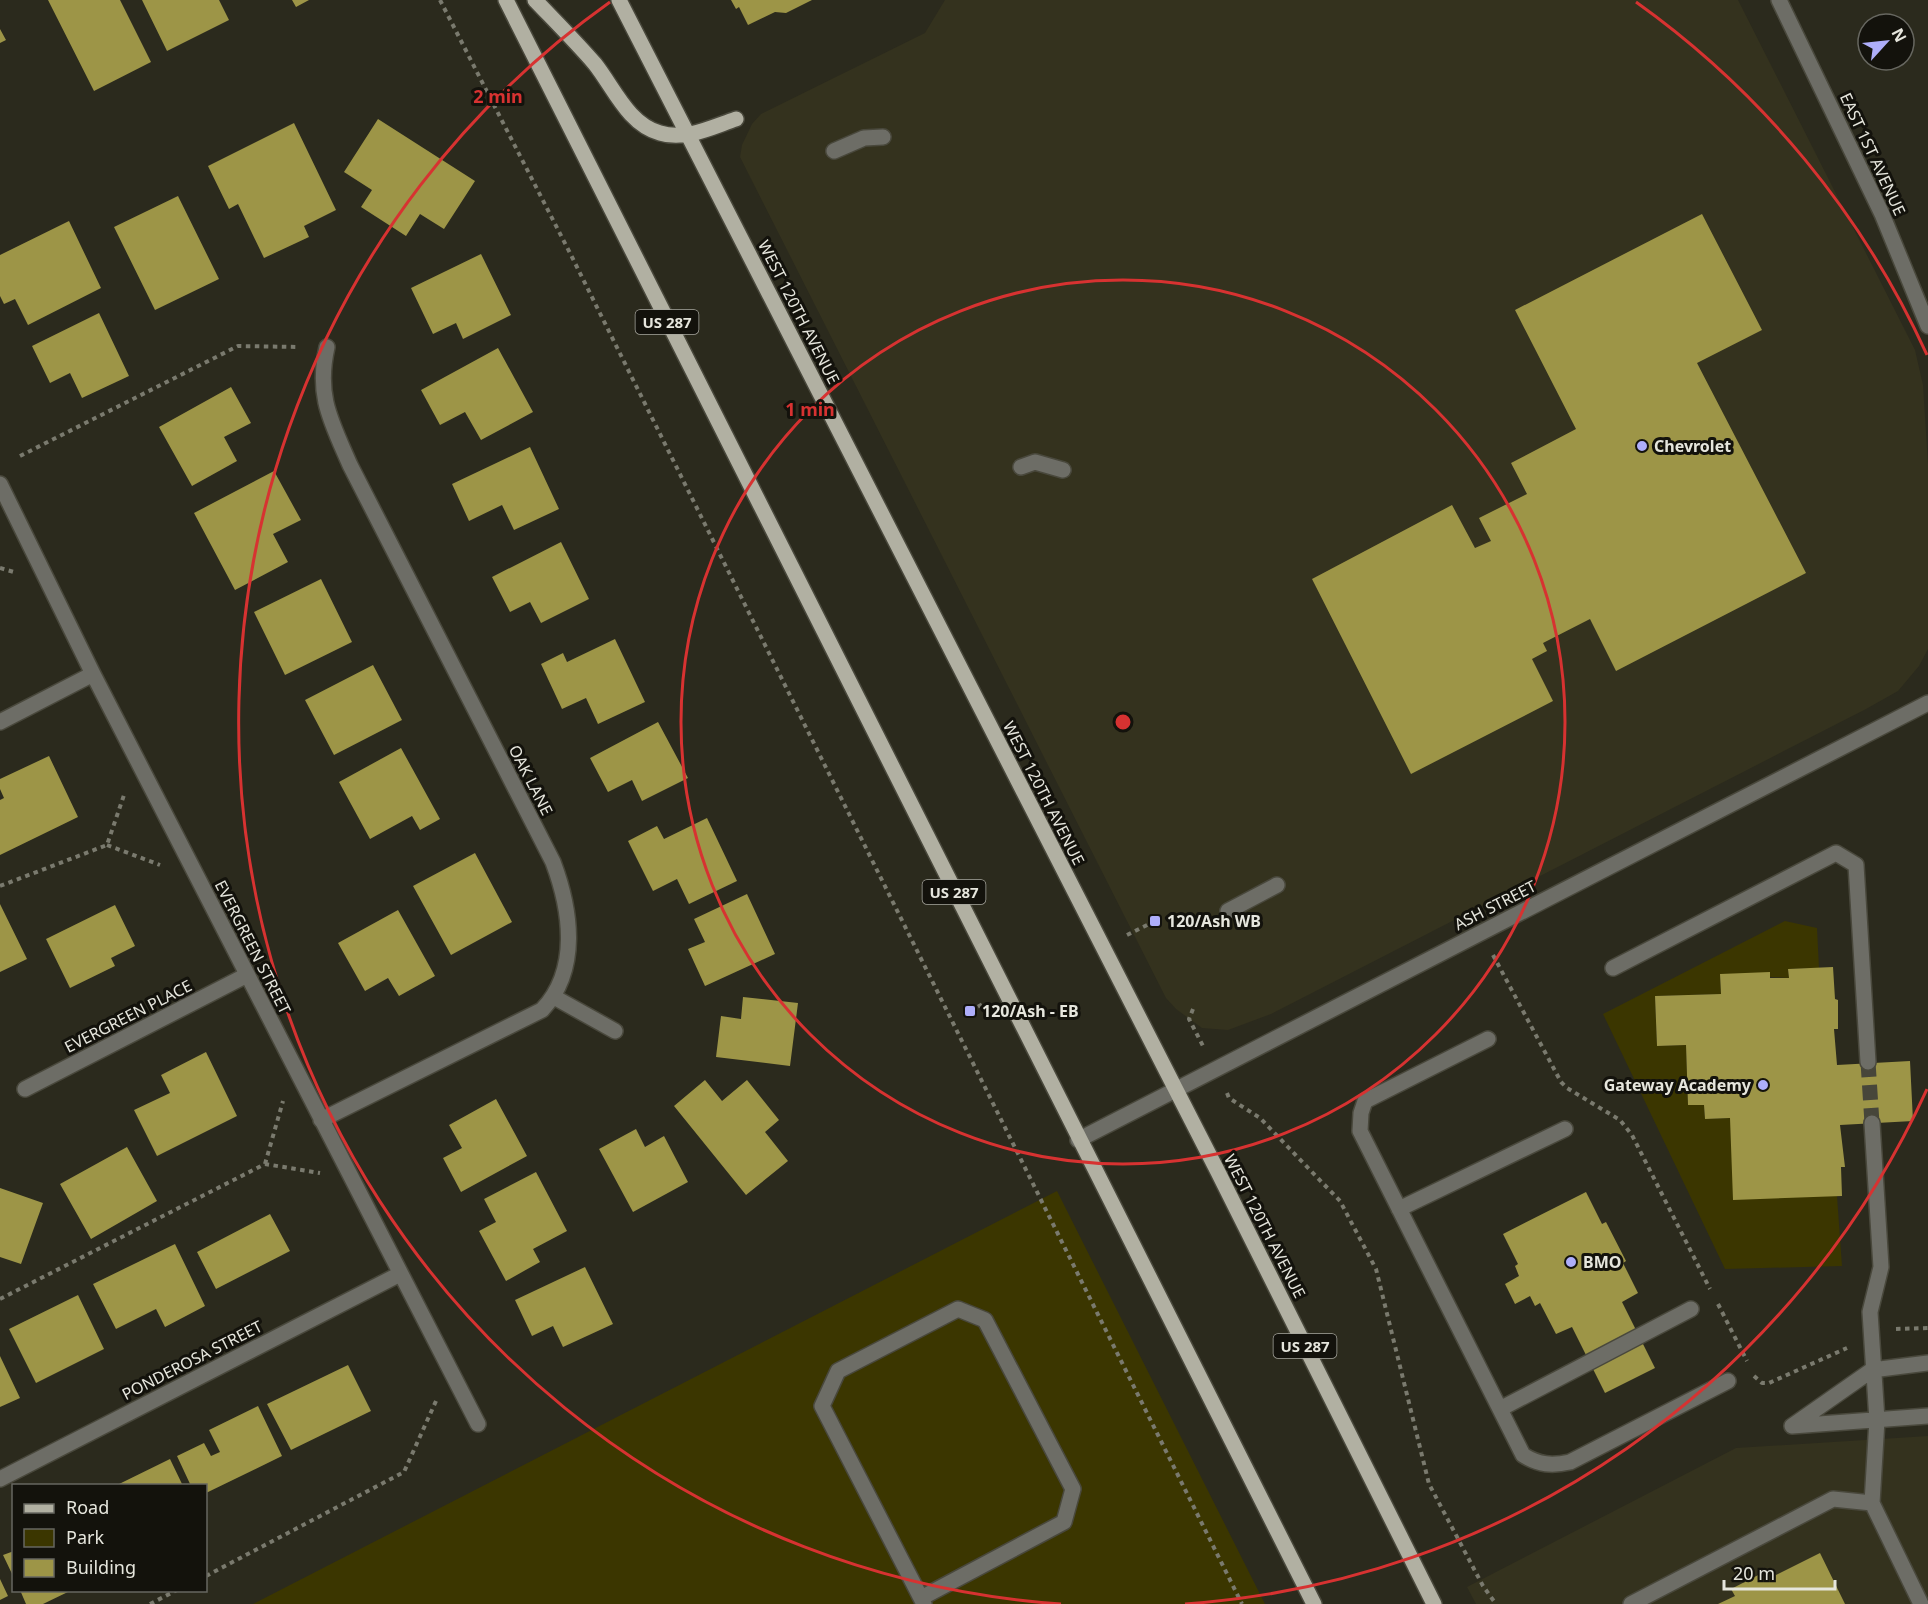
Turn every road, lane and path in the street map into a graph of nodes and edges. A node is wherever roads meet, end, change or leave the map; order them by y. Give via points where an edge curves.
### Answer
1 (440, 0) edge
2 (506, 0) edge
3 (535, 0) edge
4 (619, 0) edge
5 (1779, 0) edge
6 (735, 119) dead end
7 (688, 135) junction
8 (883, 137) dead end
9 (834, 151) dead end
10 (1928, 326) edge
11 (327, 347) joint
12 (20, 456) dead end
13 (1021, 467) dead end
14 (1064, 470) dead end
15 (0, 484) edge
16 (93, 674) junction
17 (1928, 703) edge
18 (0, 722) edge
19 (137, 759) junction
20 (107, 845) junction
21 (198, 879) junction
22 (1277, 885) dead end
23 (0, 886) edge
24 (1228, 911) dead end
25 (1493, 955) dead end
26 (1613, 968) dead end
27 (247, 975) junction
28 (554, 997) junction
29 (1193, 1009) dead end
30 (615, 1031) dead end
31 (1488, 1039) dead end
32 (1868, 1062) tunnel mouth
33 (293, 1064) junction
34 (1215, 1069) junction
35 (25, 1089) dead end
36 (1175, 1089) junction
37 (321, 1120) junction
38 (1872, 1124) tunnel mouth
39 (1565, 1129) dead end
40 (1078, 1140) junction
41 (265, 1164) junction
42 (351, 1178) junction
43 (1399, 1209) junction
44 (400, 1274) junction
45 (0, 1299) edge
46 (1691, 1309) dead end
47 (1928, 1328) edge
48 (1893, 1329) dead end
49 (1854, 1345) dead end
50 (1928, 1363) edge
51 (1872, 1370) junction
52 (451, 1372) junction
53 (1728, 1382) dead end
54 (1500, 1409) junction
55 (1928, 1416) edge
56 (1877, 1420) junction
57 (478, 1424) dead end
58 (0, 1479) edge
59 (1872, 1503) junction
60 (207, 1575) edge
61 (173, 1592) edge
62 (922, 1601) edge
63 (150, 1604) edge
64 (1242, 1604) edge
65 (1314, 1604) edge
66 (1434, 1604) edge
67 (1496, 1604) edge
68 (1631, 1604) edge
69 (1921, 1604) edge

1 - 64 path
2 - 40 main road, US 287
3 - 7 main road via 595,65 640,123 660,134
4 - 7 main road, WEST 120TH AVENUE / US 287
5 - 10 street, EAST 1ST AVENUE via 1881,214
6 - 7 main road
7 - 36 main road, WEST 120TH AVENUE / US 287
8 - 9 street via 864,138
11 - 12 path via 238,346
11 - 28 street, OAK LANE via 322,392 350,465 553,862 562,887 568,930 567,965
13 - 14 street via 1035,462
15 - 16 street, EVERGREEN STREET
16 - 18 street
16 - 19 street, EVERGREEN STREET
17 - 34 street, ASH STREET
19 - 20 path
19 - 21 street, EVERGREEN STREET
20 - 21 path
20 - 23 path
21 - 27 street, EVERGREEN STREET
22 - 24 street
25 - 49 path via 1561,1082 1620,1120 1632,1135 1755,1378 1769,1383
26 - 32 street via 1836,853 1856,865
27 - 33 street, EVERGREEN STREET
27 - 35 street, EVERGREEN PLACE
28 - 30 street
28 - 37 street, OAK LANE via 542,1010
29 - 34 path via 1189,1019
31 - 43 street via 1365,1101 1360,1131
33 - 37 street, EVERGREEN STREET
33 - 41 path
34 - 36 street, ASH STREET
34 - 67 path via 1230,1098 1260,1118 1340,1201 1376,1269 1429,1484 1482,1586
36 - 40 street, ASH STREET
36 - 66 main road, WEST 120TH AVENUE / US 287
37 - 42 street, EVERGREEN STREET
38 - 51 street via 1881,1267 1870,1311
39 - 43 street
40 - 65 main road, US 287
41 - 42 path
41 - 45 path
42 - 44 street, EVERGREEN STREET
43 - 54 street
44 - 52 street, EVERGREEN STREET
44 - 58 street, PONDEROSA STREET
46 - 54 street
47 - 48 path
50 - 51 street
51 - 56 street
51 - 56 street via 1792,1426
52 - 57 street, EVERGREEN STREET
52 - 60 path via 404,1472
53 - 54 street via 1555,1466 1535,1463 1523,1455
55 - 56 street
56 - 59 street
59 - 68 street via 1833,1499
59 - 69 street
61 - 63 path
62 - 62 street via 822,1406 838,1371 958,1309 985,1320 1073,1489 1064,1522

